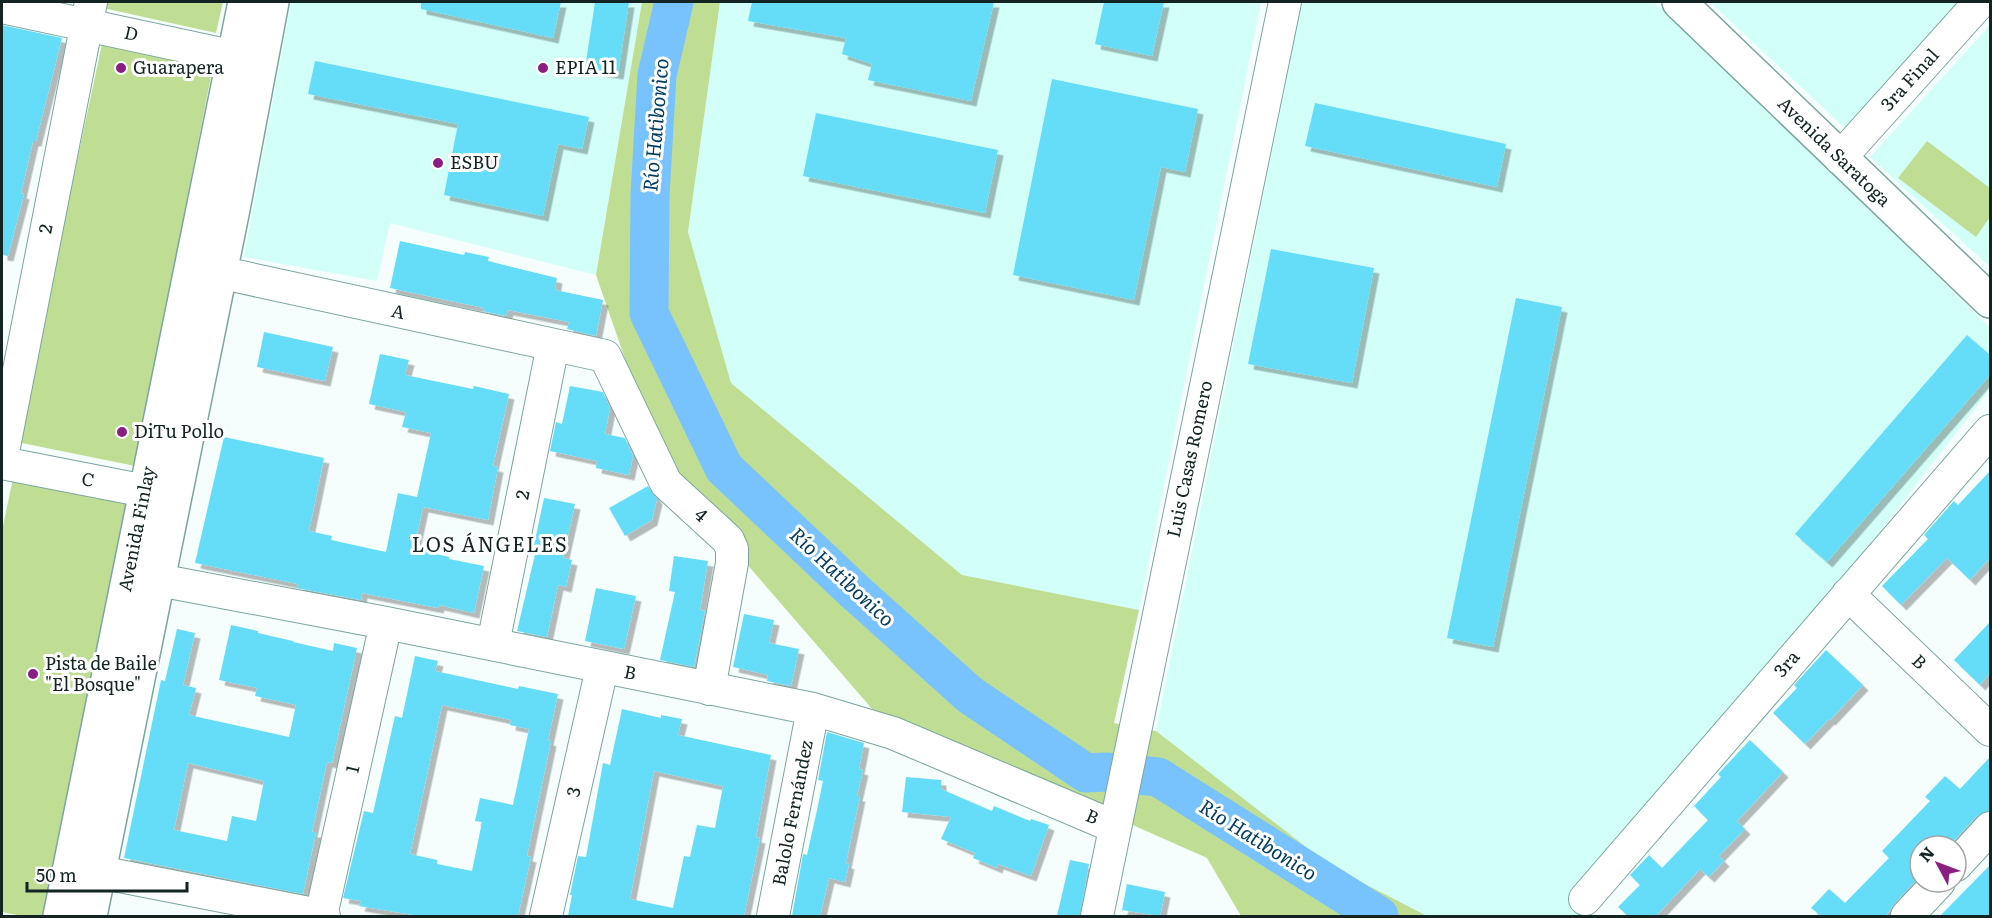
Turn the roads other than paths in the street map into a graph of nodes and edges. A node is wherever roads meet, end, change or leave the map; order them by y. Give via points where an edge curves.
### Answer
1 (245, 2) edge
2 (272, 2) edge
3 (1285, 2) edge
4 (1679, 2) edge
5 (1980, 2) edge
6 (2, 7) edge
7 (89, 13) edge
8 (247, 60) junction
9 (1840, 158) junction
10 (206, 270) junction
11 (1990, 301) edge
12 (553, 345) junction
13 (605, 356) joint
14 (1990, 431) edge
15 (2, 457) edge
16 (2, 463) edge
17 (160, 494) junction
18 (144, 577) junction
19 (1848, 594) junction
20 (386, 623) junction
21 (493, 644) junction
22 (602, 668) junction
23 (709, 689) junction
24 (813, 709) junction
25 (1990, 730) edge
26 (1118, 813) junction
27 (1990, 828) edge
28 (1968, 852) edge
29 (84, 870) junction
30 (1928, 894) edge
31 (1585, 899) dead end
32 (60, 916) edge
33 (90, 916) edge
34 (322, 916) edge
35 (546, 916) edge
36 (773, 916) edge
37 (1097, 916) edge
38 (1907, 916) edge

1 - 8 main road, Avenida Finlay
2 - 8 main road, Avenida Finlay
3 - 26 street, Luis Casas Romero
4 - 9 main road, Avenida Saratoga
5 - 9 street, 3ra Final
6 - 7 street, D
7 - 8 street, D
7 - 15 street, 2
8 - 10 main road, Avenida Finlay
9 - 11 main road, Avenida Saratoga
10 - 12 street, A
10 - 17 main road, Avenida Finlay
12 - 13 street, A
12 - 21 street, 2
13 - 23 street, 4 via 666,483 728,540 732,549
14 - 19 street, 3ra
16 - 17 street, C
17 - 18 main road, Avenida Finlay
18 - 20 street, B
18 - 29 main road, Avenida Finlay
19 - 25 street, B
19 - 31 street, 3ra
20 - 21 street, B
20 - 34 street, 1
21 - 22 street, B
22 - 23 street, B
22 - 35 street, 3
23 - 24 street, B
24 - 26 street, B via 893,733
24 - 36 street, Balolo Fernández
26 - 37 street, Luis Casas Romero
27 - 28 street
29 - 32 main road, Avenida Finlay
29 - 33 main road, Avenida Finlay
29 - 34 street
30 - 38 street

